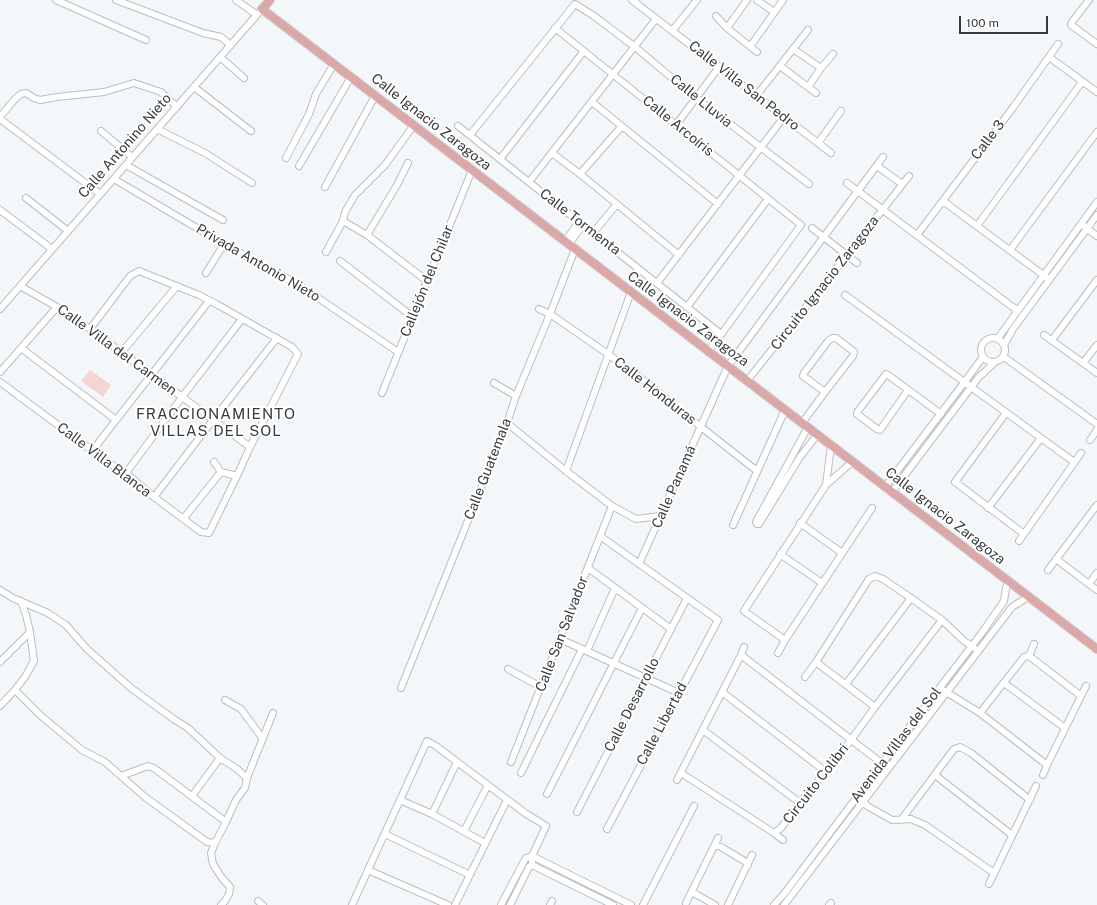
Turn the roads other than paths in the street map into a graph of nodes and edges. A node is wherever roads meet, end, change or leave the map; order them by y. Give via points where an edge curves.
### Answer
1 (56, 0) edge
2 (116, 0) edge
3 (236, 0) edge
4 (270, 0) edge
5 (632, 0) edge
6 (697, 0) edge
7 (748, 0) edge
8 (757, 0) edge
9 (783, 0) edge
10 (1089, 0) edge
11 (259, 12) junction
12 (774, 12) junction
13 (716, 16) dead end
14 (656, 19) junction
15 (555, 28) junction
16 (727, 28) junction
17 (808, 30) dead end
18 (672, 32) junction
19 (146, 40) dead end
20 (1058, 44) dead end
21 (1097, 44) edge
22 (749, 45) junction
23 (230, 46) junction
24 (635, 47) junction
25 (793, 49) junction
26 (584, 51) junction
27 (757, 52) dead end
28 (833, 54) dead end
29 (220, 57) junction
30 (1049, 57) junction
31 (334, 64) junction
32 (780, 66) junction
33 (719, 67) junction
34 (821, 68) junction
35 (613, 75) junction
36 (352, 77) junction
37 (244, 78) dead end
38 (1082, 82) junction
39 (194, 86) junction
40 (808, 86) junction
41 (1097, 92) edge
42 (816, 93) dead end
43 (375, 96) junction
44 (756, 96) junction
45 (696, 98) junction
46 (592, 102) junction
47 (222, 106) dead end
48 (177, 107) junction
49 (841, 111) dead end
50 (784, 117) junction
51 (0, 118) edge
52 (414, 125) junction
53 (676, 125) junction
54 (458, 126) dead end
55 (621, 127) junction
56 (157, 129) junction
57 (251, 131) dead end
58 (101, 132) dead end
59 (1097, 132) edge
60 (470, 136) junction
61 (818, 143) junction
62 (761, 148) junction
63 (552, 153) junction
64 (831, 153) dead end
65 (132, 157) junction
66 (883, 157) dead end
67 (286, 158) dead end
68 (500, 159) junction
69 (408, 163) dead end
70 (126, 164) junction
71 (299, 166) dead end
72 (877, 166) junction
73 (472, 170) junction
74 (580, 174) junction
75 (740, 176) junction
76 (909, 176) dead end
77 (114, 179) junction
78 (529, 182) junction
79 (847, 183) dead end
80 (252, 184) dead end
81 (809, 184) dead end
82 (902, 184) junction
83 (325, 187) dead end
84 (858, 191) junction
85 (100, 194) junction
86 (26, 198) dead end
87 (768, 199) junction
88 (943, 201) junction
89 (1097, 202) edge
90 (617, 204) junction
91 (718, 204) junction
92 (883, 209) junction
93 (0, 210) edge
94 (1097, 215) edge
95 (223, 220) dead end
96 (343, 221) junction
97 (581, 223) junction
98 (1081, 224) junction
99 (977, 226) junction
100 (812, 228) dead end
101 (1087, 228) junction
102 (68, 231) junction
103 (593, 233) junction
104 (366, 235) junction
105 (917, 235) junction
106 (1097, 236) edge
107 (824, 237) junction
108 (224, 244) junction
109 (570, 245) junction
110 (52, 249) junction
111 (1010, 250) junction
112 (326, 252) dead end
113 (679, 255) junction
114 (847, 255) junction
115 (340, 261) dead end
116 (857, 263) dead end
117 (206, 273) dead end
118 (1044, 275) junction
119 (1049, 279) junction
120 (1097, 280) edge
121 (427, 281) junction
122 (657, 283) junction
123 (20, 286) junction
124 (176, 286) junction
125 (631, 292) junction
126 (845, 295) dead end
127 (209, 300) junction
128 (57, 307) junction
129 (687, 307) junction
130 (0, 309) edge
131 (539, 309) dead end
132 (1018, 311) junction
133 (550, 314) junction
134 (413, 316) junction
135 (242, 319) junction
136 (90, 329) junction
137 (721, 334) junction
138 (1044, 335) dead end
139 (277, 338) junction
140 (998, 338) junction
141 (1052, 340) junction
142 (1004, 345) junction
143 (1097, 345) edge
144 (21, 348) junction
145 (708, 351) junction
146 (121, 352) junction
147 (398, 352) junction
148 (608, 354) junction
149 (983, 357) junction
150 (1004, 357) junction
151 (995, 362) junction
152 (1083, 363) junction
153 (728, 366) junction
154 (0, 372) edge
155 (1097, 373) edge
156 (151, 374) junction
157 (747, 381) junction
158 (0, 382) edge
159 (965, 382) junction
160 (494, 383) dead end
161 (971, 387) junction
162 (908, 390) junction
163 (825, 392) junction
164 (382, 393) dead end
165 (516, 396) junction
166 (182, 397) junction
167 (785, 410) junction
168 (1006, 413) junction
169 (940, 414) junction
170 (116, 420) junction
171 (213, 420) junction
172 (507, 423) junction
173 (1097, 424) edge
174 (805, 425) junction
175 (701, 427) junction
176 (1097, 430) edge
177 (817, 435) junction
178 (1041, 438) junction
179 (1090, 440) dead end
180 (831, 446) junction
181 (250, 447) junction
182 (92, 451) junction
183 (911, 451) junction
184 (794, 453) junction
185 (1081, 453) dead end
186 (800, 457) junction
187 (918, 457) junction
188 (214, 462) dead end
189 (852, 462) junction
190 (1074, 462) junction
191 (566, 471) junction
192 (757, 471) junction
193 (221, 472) junction
194 (126, 473) junction
195 (237, 476) junction
196 (826, 485) junction
197 (885, 487) junction
198 (892, 492) junction
199 (154, 497) junction
200 (1097, 505) edge
201 (612, 506) junction
202 (872, 508) dead end
203 (988, 508) junction
204 (660, 516) junction
205 (183, 519) junction
206 (800, 524) junction
207 (732, 525) dead end
208 (1024, 534) junction
209 (600, 536) junction
210 (1019, 541) dead end
211 (842, 553) junction
212 (780, 554) junction
213 (1056, 559) junction
214 (639, 564) junction
215 (588, 568) junction
216 (1048, 570) dead end
217 (1097, 573) edge
218 (1008, 581) junction
219 (822, 583) junction
220 (1089, 584) junction
221 (614, 588) junction
222 (0, 590) edge
223 (1097, 590) edge
224 (1028, 597) junction
225 (687, 598) junction
226 (911, 598) junction
227 (21, 601) junction
228 (1004, 601) junction
229 (642, 608) junction
230 (1012, 608) junction
231 (942, 620) junction
232 (671, 629) junction
233 (30, 632) junction
234 (560, 639) junction
235 (785, 640) junction
236 (1034, 644) dead end
237 (972, 646) junction
238 (744, 647) dead end
239 (1097, 649) edge
240 (584, 650) junction
241 (978, 651) junction
242 (778, 653) dead end
243 (741, 655) junction
244 (1029, 656) junction
245 (0, 662) edge
246 (816, 662) junction
247 (614, 663) junction
248 (508, 669) dead end
249 (805, 677) dead end
250 (646, 678) junction
251 (1004, 683) junction
252 (846, 684) junction
253 (1086, 686) dead end
254 (541, 687) junction
255 (401, 688) dead end
256 (940, 688) junction
257 (15, 690) junction
258 (722, 692) junction
259 (946, 692) junction
260 (679, 693) junction
261 (1081, 696) junction
262 (225, 700) dead end
263 (0, 706) edge
264 (874, 707) junction
265 (272, 713) dead end
266 (980, 713) junction
267 (1065, 728) junction
268 (703, 730) junction
269 (263, 739) junction
270 (850, 740) junction
271 (220, 758) junction
272 (457, 762) junction
273 (512, 762) dead end
274 (882, 763) junction
275 (1047, 765) junction
276 (888, 769) junction
277 (825, 771) junction
278 (521, 773) dead end
279 (681, 773) junction
280 (935, 775) junction
281 (1043, 775) dead end
282 (121, 776) junction
283 (246, 778) junction
284 (677, 780) dead end
285 (488, 785) junction
286 (1036, 786) dead end
287 (546, 794) dead end
288 (192, 796) junction
289 (856, 798) junction
290 (400, 800) junction
291 (507, 800) junction
292 (1030, 800) junction
293 (862, 802) junction
294 (800, 803) junction
295 (694, 806) dead end
296 (577, 812) dead end
297 (432, 814) junction
298 (901, 820) junction
299 (226, 822) junction
300 (607, 829) dead end
301 (464, 831) junction
302 (774, 833) junction
303 (385, 834) junction
304 (1012, 835) junction
305 (718, 838) dead end
306 (783, 840) dead end
307 (215, 843) junction
308 (485, 843) junction
309 (715, 845) junction
310 (752, 855) dead end
311 (532, 856) junction
312 (532, 865) junction
313 (748, 865) junction
314 (368, 870) junction
315 (802, 870) junction
316 (994, 873) junction
317 (470, 875) junction
318 (807, 875) junction
319 (989, 884) dead end
320 (692, 892) junction
321 (258, 901) dead end
322 (686, 903) dead end
323 (220, 905) edge
324 (263, 905) edge
325 (352, 905) edge
326 (448, 905) edge
327 (455, 905) edge
328 (501, 905) edge
329 (510, 905) edge
330 (614, 905) edge
331 (631, 905) edge
332 (643, 905) edge
333 (715, 905) edge
334 (728, 905) edge
335 (774, 905) edge
336 (784, 905) edge

1 - 19 street
2 - 23 street via 203,33 221,37
3 - 11 street
4 - 11 main road, Calle Antonino Nieto
5 - 14 street, Calle Villa San Pedro
6 - 18 street
7 - 16 street
8 - 12 street
9 - 12 street
10 - 21 street via 1071,25
11 - 23 street, Calle Antonino Nieto
11 - 31 main road, Calle Ignacio Zaragoza
12 - 22 street
13 - 16 street
14 - 18 street, Calle Villa San Pedro
14 - 24 street
15 - 24 street, Calle Lluvia via 575,4
15 - 26 street, Calle Arcoíris
15 - 60 street
16 - 22 street
17 - 25 street
18 - 33 street, Calle Villa San Pedro
20 - 30 street, Calle 3
22 - 27 street
23 - 29 street, Calle Antonino Nieto
24 - 35 street
24 - 45 street, Calle Lluvia
25 - 32 street
25 - 34 street
26 - 35 street, Calle Arcoíris
26 - 68 street
28 - 34 street
29 - 37 street
29 - 39 street, Calle Antonino Nieto
30 - 38 street
30 - 88 street, Calle 3
31 - 36 main road, Calle Ignacio Zaragoza
31 - 67 street via 316,94
32 - 40 street
32 - 44 street
33 - 44 street, Calle Villa San Pedro
33 - 45 street
34 - 40 street
35 - 46 street
35 - 53 street, Calle Arcoíris
36 - 43 main road, Calle Ignacio Zaragoza
36 - 71 street
38 - 41 street
38 - 99 street
39 - 47 street
39 - 48 street, Calle Antonino Nieto
39 - 57 street
40 - 42 street
43 - 52 main road, Calle Ignacio Zaragoza
43 - 83 street
44 - 50 street, Calle Villa San Pedro
45 - 53 street
45 - 62 street, Calle Lluvia
46 - 55 street
46 - 63 street
48 - 51 street via 161,92 134,83 104,92 40,100 26,93 21,94
48 - 56 street, Calle Antonino Nieto
49 - 61 street
50 - 61 street, Calle Villa San Pedro
50 - 62 street
51 - 85 street
52 - 73 main road, Calle Ignacio Zaragoza
52 - 96 street via 385,165 355,195
53 - 75 street, Calle Arcoíris
54 - 60 street, Calle Tormenta
55 - 74 street
55 - 91 street
56 - 65 street, Calle Antonino Nieto
56 - 80 street via 205,154
58 - 65 street
59 - 111 street
60 - 68 street, Calle Tormenta
61 - 64 street, Calle Villa San Pedro
62 - 75 street
62 - 81 street, Calle Lluvia
63 - 74 street
63 - 78 street
65 - 70 street, Calle Antonino Nieto
66 - 72 street, Circuito Ignacio Zaragoza
68 - 78 street, Calle Tormenta
69 - 104 street
70 - 77 street, Calle Antonino Nieto
70 - 95 street
72 - 82 street
72 - 84 street, Circuito Ignacio Zaragoza
73 - 109 main road, Calle Ignacio Zaragoza
73 - 121 street, Callejón del Chilar
74 - 90 street
75 - 87 street, Calle Arcoíris
75 - 91 street
76 - 82 street, Circuito Ignacio Zaragoza
77 - 85 street, Calle Antonino Nieto
77 - 108 street, Privada Antonio Nieto
78 - 97 street, Calle Tormenta
79 - 84 street
82 - 92 street, Circuito Ignacio Zaragoza
84 - 92 street
84 - 107 street, Circuito Ignacio Zaragoza
85 - 102 street, Calle Antonino Nieto
86 - 102 street
87 - 129 street
87 - 137 street, Calle Arcoíris via 801,225
88 - 99 street
88 - 105 street, Calle 3
89 - 98 street
90 - 103 street
90 - 113 street
91 - 113 street
92 - 105 street
92 - 114 street, Circuito Ignacio Zaragoza
93 - 110 street
94 - 101 street
96 - 104 street
96 - 112 street
97 - 103 street, Calle Tormenta
97 - 109 street, Calle Guatemala
98 - 101 street
98 - 118 street
99 - 111 street
100 - 107 street
101 - 106 street
101 - 119 street
102 - 110 street, Calle Antonino Nieto
103 - 122 street, Calle Tormenta
104 - 121 street
105 - 132 street
107 - 114 street
107 - 153 street, Circuito Ignacio Zaragoza
108 - 117 street
108 - 147 street, Privada Antonio Nieto via 299,285
109 - 125 main road, Calle Ignacio Zaragoza
109 - 133 street, Calle Guatemala
110 - 123 street, Calle Antonino Nieto
111 - 118 street
113 - 122 street
114 - 116 street
114 - 157 street, Circuito Ignacio Zaragoza
115 - 134 street
118 - 119 street
118 - 132 street
119 - 142 street
120 - 141 street
121 - 134 street, Callejón del Chilar
122 - 129 street, Calle Tormenta
123 - 128 street, Calle Villa del Carmen
123 - 130 street, Calle Antonino Nieto
124 - 127 street
124 - 136 street via 139,271 130,276
124 - 146 street
125 - 145 main road, Calle Ignacio Zaragoza
125 - 148 street
126 - 159 street
127 - 135 street
127 - 156 street
128 - 136 street, Calle Villa del Carmen
128 - 144 street
129 - 137 street, Calle Tormenta
131 - 133 street, Calle Honduras
132 - 140 street
133 - 148 street, Calle Honduras
133 - 165 street, Calle Guatemala
134 - 147 street, Callejón del Chilar
135 - 139 street
135 - 166 street
136 - 146 street, Calle Villa del Carmen
137 - 145 street
138 - 141 street
139 - 171 street
139 - 181 street via 298,354
140 - 142 street
140 - 149 street via 985,340 980,348
141 - 152 street
142 - 150 street
143 - 152 street
144 - 154 street
144 - 170 street
145 - 153 main road, Calle Ignacio Zaragoza
146 - 156 street, Calle Villa del Carmen
147 - 164 street, Callejón del Chilar
148 - 175 street, Calle Honduras
148 - 191 street
149 - 151 street
149 - 159 street
150 - 151 street
150 - 173 street
151 - 161 street
152 - 155 street
153 - 157 main road, Calle Ignacio Zaragoza
153 - 175 street, Calle Panamá
156 - 166 street, Calle Villa del Carmen
156 - 170 street
157 - 167 main road, Calle Ignacio Zaragoza
158 - 182 street, Calle Villa Blanca
159 - 161 street
159 - 169 street
160 - 165 street
161 - 168 street
161 - 187 street
162 - 162 street via 886,374 857,414 880,430
162 - 169 street
163 - 163 street via 854,352 836,338 829,340 803,376
163 - 174 street
165 - 172 street, Calle Guatemala
166 - 171 street, Calle Villa del Carmen
166 - 194 street
167 - 174 main road, Calle Ignacio Zaragoza
167 - 192 street
168 - 178 street
168 - 203 street via 955,482
169 - 183 street
170 - 182 street
171 - 181 street, Calle Villa del Carmen
171 - 199 street
172 - 191 street
172 - 255 street, Calle Guatemala
174 - 177 main road, Calle Ignacio Zaragoza
174 - 184 street
175 - 192 street, Calle Honduras
175 - 204 street, Calle Panamá
176 - 179 street
177 - 180 main road, Calle Ignacio Zaragoza
177 - 186 street
178 - 190 street
178 - 203 street
180 - 189 main road, Calle Ignacio Zaragoza
180 - 196 street
181 - 195 street
182 - 194 street, Calle Villa Blanca
183 - 187 street
183 - 197 street
184 - 186 street
184 - 186 street via 757,524
185 - 190 street
187 - 198 street
188 - 193 street
189 - 196 street
189 - 197 main road, Calle Ignacio Zaragoza
190 - 208 street
191 - 201 street
192 - 207 street
193 - 195 street
193 - 205 street
194 - 199 street, Calle Villa Blanca
195 - 205 street, Calle Villa Blanca via 209,533 201,532
196 - 206 street
197 - 198 main road, Calle Ignacio Zaragoza
198 - 218 main road, Calle Ignacio Zaragoza
199 - 205 street, Calle Villa Blanca
200 - 213 street
201 - 204 street via 636,519
201 - 209 street, Calle San Salvador
202 - 211 street
203 - 208 street
204 - 214 street, Calle Panamá
206 - 211 street
206 - 212 street
208 - 210 street
209 - 214 street
209 - 215 street, Calle San Salvador
211 - 219 street
212 - 219 street
212 - 235 street via 744,611
213 - 216 street
213 - 220 street
214 - 225 street
215 - 221 street
215 - 234 street, Calle San Salvador
217 - 220 street
218 - 224 main road, Calle Ignacio Zaragoza
218 - 228 street, Avenida Villas del Sol
219 - 235 street
220 - 223 street
221 - 229 street
221 - 240 street
222 - 227 street
224 - 230 street, Avenida Villas del Sol
224 - 239 main road, Calle Ignacio Zaragoza
225 - 232 street, Calle Desarrollo
225 - 260 street, Calle Libertad via 718,620
226 - 231 street
226 - 246 street via 882,579 875,576 869,579
226 - 252 street
227 - 233 street
227 - 271 street via 48,613 66,625 87,649 131,688 188,728
228 - 230 street
228 - 237 street, Avenida Villas del Sol
229 - 232 street
229 - 247 street
230 - 241 street, Avenida Villas del Sol
231 - 237 street
231 - 264 street
232 - 250 street, Calle Desarrollo
233 - 245 street
233 - 257 street via 34,661
234 - 240 street
234 - 254 street, Calle San Salvador
235 - 242 street
236 - 244 street
237 - 241 street
237 - 256 street, Avenida Villas del Sol
238 - 243 street
240 - 247 street
240 - 278 street
241 - 259 street, Avenida Villas del Sol
243 - 258 street
243 - 270 street, Circuito Colibri
244 - 251 street via 1024,657
244 - 261 street
246 - 249 street
246 - 252 street
247 - 250 street
247 - 287 street
248 - 254 street
250 - 260 street
250 - 296 street, Calle Desarrollo
251 - 266 street
251 - 267 street
252 - 264 street
253 - 261 street
254 - 273 street, Calle San Salvador
256 - 259 street
256 - 274 street, Avenida Villas del Sol
257 - 263 street
257 - 282 street via 82,750 105,762
258 - 268 street
258 - 277 street
259 - 266 street
259 - 276 street, Avenida Villas del Sol
260 - 300 street, Calle Libertad
261 - 267 street
262 - 269 street via 241,709
264 - 270 street
265 - 269 street
266 - 275 street
267 - 275 street
268 - 279 street
268 - 294 street
269 - 283 street
270 - 274 street, Circuito Colibri
270 - 277 street, Circuito Colibri
271 - 283 street
271 - 288 street
272 - 285 street
272 - 290 street via 427,741
272 - 297 street
274 - 276 street, Circuito Colibri
274 - 289 street, Avenida Villas del Sol
275 - 281 street
276 - 293 street, Avenida Villas del Sol
277 - 294 street, Circuito Colibri
279 - 284 street
279 - 302 street, Circuito Colibri
280 - 292 street via 954,749 960,747
280 - 298 street
280 - 304 street
282 - 288 street via 148,766
282 - 307 street via 145,797 207,842
283 - 299 street via 245,788 236,800
285 - 291 street
285 - 301 street
286 - 292 street
288 - 299 street
289 - 293 street
289 - 315 street, Avenida Villas del Sol
290 - 297 street
290 - 303 street
291 - 308 street
291 - 311 street via 546,826
292 - 304 street
293 - 298 street via 892,820
293 - 318 street, Avenida Villas del Sol
294 - 302 street, Circuito Colibri via 781,828
295 - 332 street
297 - 301 street
298 - 316 street via 911,820 925,825
299 - 307 street
301 - 308 street
302 - 306 street
303 - 314 street
303 - 317 street
304 - 316 street
305 - 309 street
307 - 323 street via 211,853 213,864 230,887 226,901
308 - 317 street
309 - 313 street
309 - 320 street
310 - 313 street
311 - 312 street
311 - 328 street via 526,858
311 - 331 street
312 - 329 street
312 - 330 street
313 - 334 street
314 - 325 street
314 - 326 street
315 - 318 street
315 - 335 street, Avenida Villas del Sol
316 - 319 street
317 - 327 street
318 - 336 street, Avenida Villas del Sol
320 - 322 street
320 - 333 street
321 - 324 street

